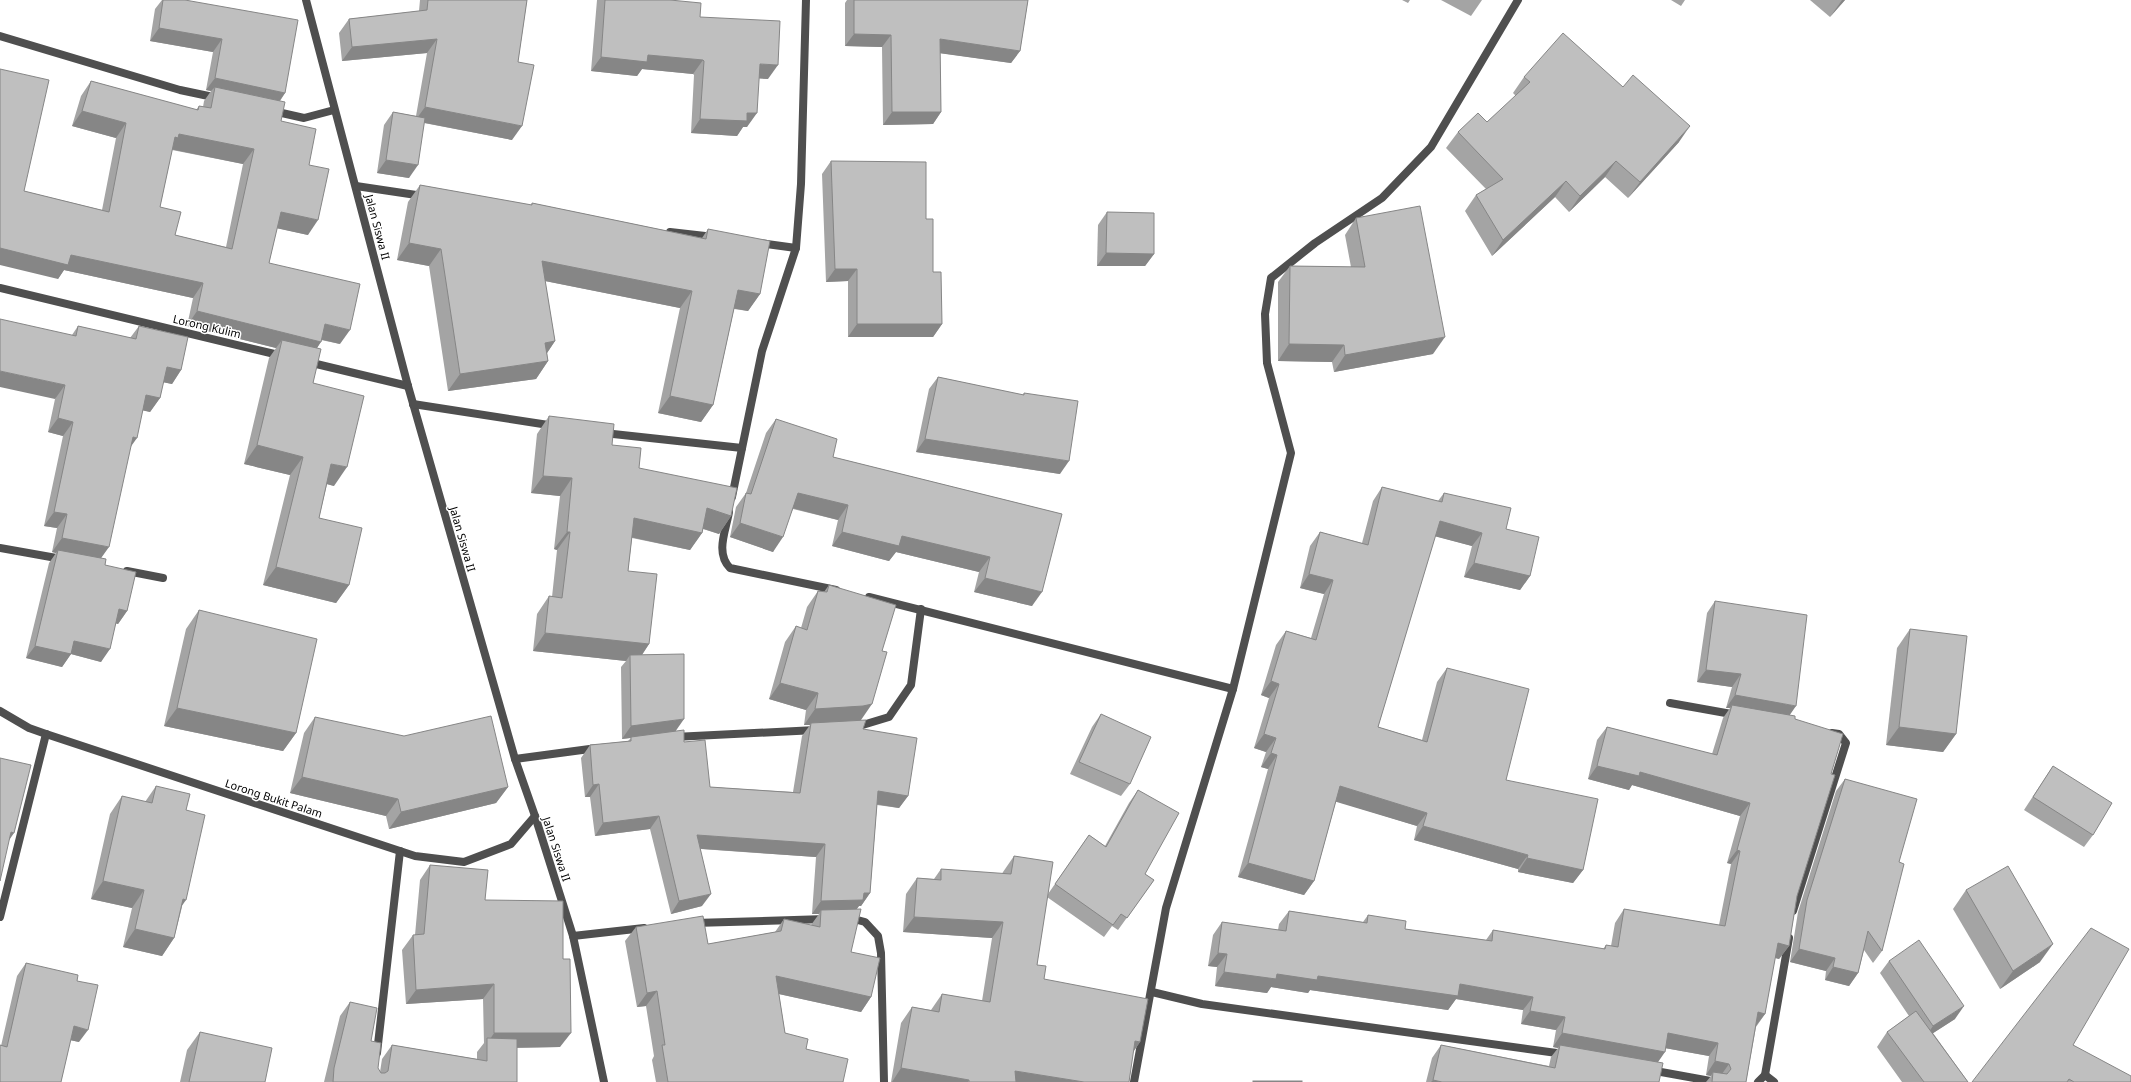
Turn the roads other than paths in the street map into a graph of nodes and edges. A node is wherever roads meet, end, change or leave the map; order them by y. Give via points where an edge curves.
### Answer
1 (306, 0) edge
2 (806, 0) edge
3 (1518, 0) edge
4 (0, 36) edge
5 (227, 100) edge
6 (266, 109) edge
7 (334, 110) junction
8 (356, 186) junction
9 (433, 198) edge
10 (664, 231) edge
11 (726, 239) edge
12 (749, 242) edge
13 (796, 248) junction
14 (0, 288) edge
15 (408, 386) junction
16 (413, 404) junction
17 (562, 427) edge
18 (594, 432) edge
19 (742, 448) junction
20 (0, 548) edge
21 (70, 560) edge
22 (117, 569) edge
23 (163, 578) dead end
24 (847, 592) edge
25 (862, 596) edge
26 (922, 609) junction
27 (1233, 689) junction
28 (1670, 703) dead end
29 (0, 711) edge
30 (1747, 717) edge
31 (845, 728) edge
32 (829, 729) edge
33 (1824, 731) edge
34 (46, 734) junction
35 (662, 739) edge
36 (608, 746) edge
37 (515, 759) junction
38 (535, 816) junction
39 (400, 851) junction
40 (0, 917) edge
41 (685, 924) edge
42 (656, 927) edge
43 (573, 936) junction
44 (1152, 992) junction
45 (1573, 1055) edge
46 (376, 1059) edge
47 (1641, 1068) edge
48 (1765, 1075) junction
49 (604, 1082) edge
50 (884, 1082) edge
51 (1134, 1082) edge
52 (1716, 1082) edge
53 (1758, 1082) edge
54 (1774, 1082) edge

1 - 7 street, Jalan Siswa II
2 - 13 street via 801,184
3 - 27 street via 1431,147 1382,198 1314,243 1271,278 1265,314 1267,364 1291,453
4 - 5 street via 180,90
6 - 7 street via 304,118
7 - 8 street, Jalan Siswa II
8 - 9 street
8 - 15 street, Jalan Siswa II
10 - 11 street
12 - 13 street
13 - 19 street via 762,351
14 - 15 street, Lorong Kulim
15 - 16 street, Jalan Siswa II
16 - 17 street
16 - 37 street, Jalan Siswa II
18 - 19 street
19 - 24 street via 721,552 724,562 730,568
20 - 21 street
22 - 23 street
25 - 26 street
26 - 27 street
26 - 31 street via 911,685 889,716 853,728
27 - 44 street via 1166,908
28 - 30 street
29 - 34 street, Lorong Bukit Palam via 29,728
32 - 35 street
33 - 48 street via 1839,734 1846,743 1791,923
34 - 39 street, Lorong Bukit Palam
34 - 40 street
36 - 37 street
37 - 38 street, Jalan Siswa II
38 - 39 street, Lorong Bukit Palam via 510,844 464,862 415,856
38 - 43 street, Jalan Siswa II
39 - 46 street
41 - 50 street via 841,918 865,922 878,936 881,953
42 - 43 street
43 - 49 street, Jalan Siswa II
44 - 45 street via 1202,1004
44 - 51 street
47 - 52 street
48 - 53 street
48 - 54 street

